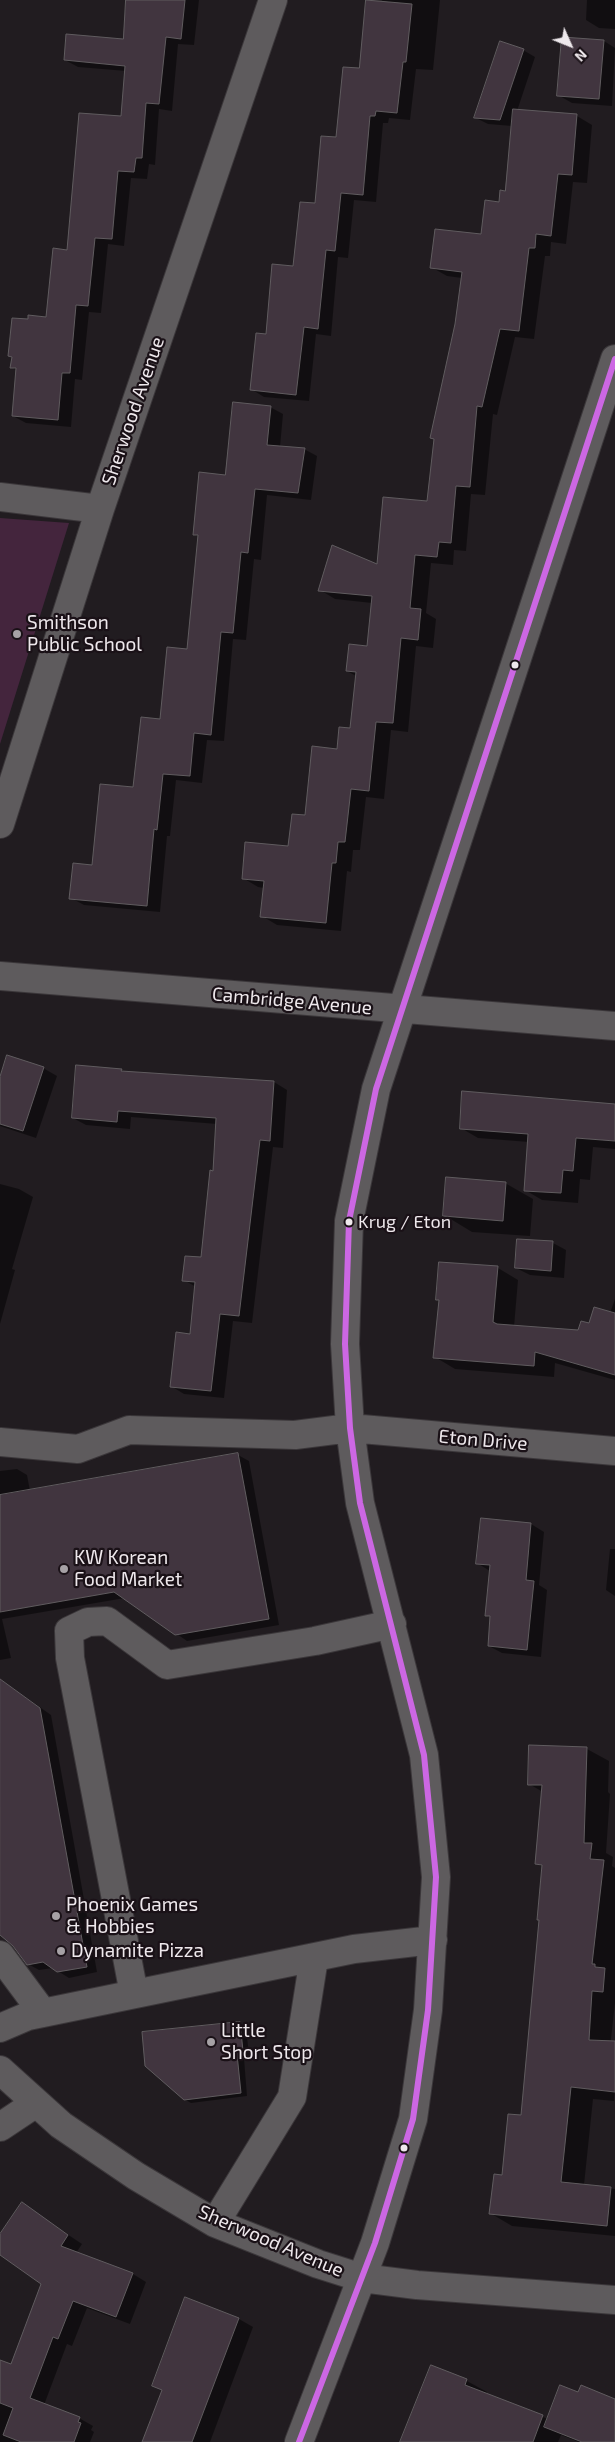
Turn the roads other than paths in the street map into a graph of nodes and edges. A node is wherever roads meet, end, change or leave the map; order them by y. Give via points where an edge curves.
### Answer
1 (273, 0) edge
2 (615, 359) edge
3 (0, 497) edge
4 (100, 508) junction
5 (0, 824) edge
6 (0, 976) edge
7 (401, 1010) junction
8 (615, 1026) edge
9 (350, 1428) junction
10 (0, 1442) edge
11 (615, 1451) edge
12 (392, 1624) junction
13 (433, 1940) junction
14 (0, 1955) edge
15 (314, 1958) junction
16 (134, 1994) junction
17 (43, 2013) junction
18 (0, 2028) edge
19 (0, 2070) edge
20 (36, 2103) junction
21 (0, 2127) edge
22 (215, 2223) junction
23 (362, 2278) junction
24 (615, 2300) edge
25 (300, 2442) edge

1 - 4 street, Sherwood Avenue
2 - 7 street
3 - 4 street
4 - 5 street, Sherwood Avenue
6 - 7 street, Cambridge Avenue
7 - 8 street, Cambridge Avenue
7 - 9 street via 376,1089 349,1221 345,1344
9 - 10 street, Eton Drive via 295,1434 129,1430 78,1449
9 - 11 street, Eton Drive
9 - 12 street via 360,1503
12 - 13 street via 424,1755 436,1877
12 - 16 street via 315,1641 167,1665 107,1621 88,1622 69,1630 70,1658
13 - 15 street via 354,1949
13 - 23 street via 428,2010 413,2119
14 - 17 street
15 - 16 street
15 - 22 street via 292,2097
16 - 17 street
17 - 18 street
19 - 20 street, Sherwood Avenue
20 - 21 street
20 - 22 street, Sherwood Avenue via 61,2125 136,2176
22 - 23 street, Sherwood Avenue via 309,2261
23 - 24 street, Sherwood Avenue
23 - 25 street

